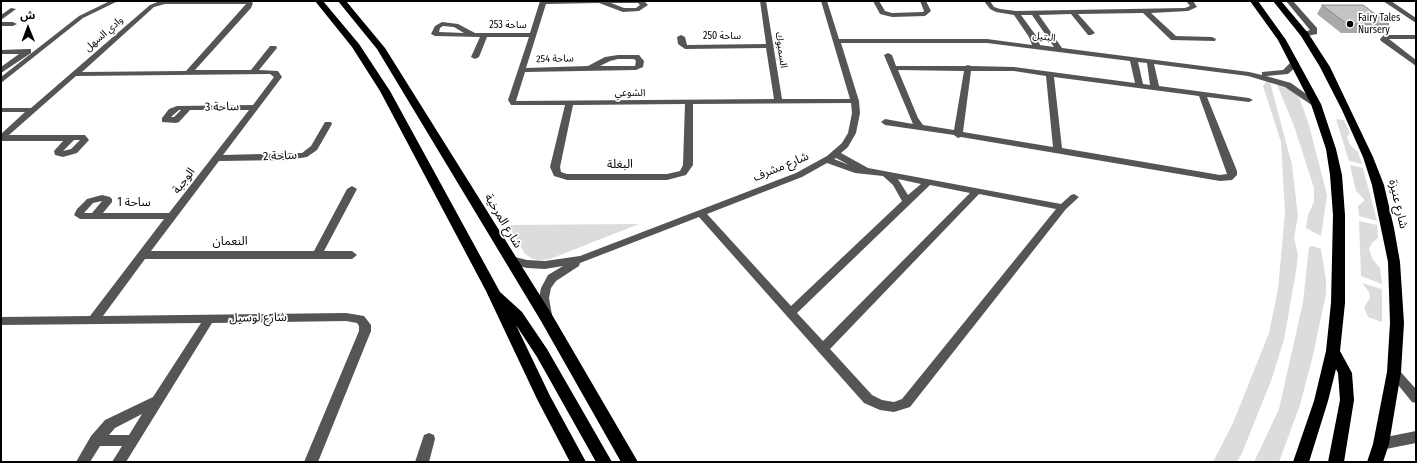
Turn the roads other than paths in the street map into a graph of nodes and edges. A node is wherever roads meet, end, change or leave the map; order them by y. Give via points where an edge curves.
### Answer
1 (107, 1) edge
2 (115, 1) edge
3 (319, 1) edge
4 (342, 1) edge
5 (544, 1) edge
6 (600, 1) edge
7 (630, 1) edge
8 (763, 1) edge
9 (824, 1) edge
10 (876, 1) edge
11 (923, 1) edge
12 (988, 1) edge
13 (1189, 1) edge
14 (1254, 1) edge
15 (1277, 1) edge
16 (1289, 1) edge
17 (1386, 1) edge
18 (13, 9) dead end
19 (630, 10) junction
20 (1145, 11) junction
21 (1016, 12) junction
22 (1034, 12) junction
23 (1073, 12) junction
24 (1, 18) edge
25 (1414, 19) edge
26 (1, 24) edge
27 (13, 24) dead end
28 (1091, 33) dead end
29 (1305, 34) junction
30 (474, 35) dead end
31 (484, 35) junction
32 (532, 35) junction
33 (681, 37) dead end
34 (1033, 37) junction
35 (1416, 37) edge
36 (1051, 38) junction
37 (1212, 39) dead end
38 (836, 41) junction
39 (770, 46) junction
40 (1037, 46) junction
41 (273, 48) dead end
42 (1059, 49) junction
43 (27, 51) junction
44 (38, 51) junction
45 (1, 52) edge
46 (888, 55) dead end
47 (475, 57) dead end
48 (1133, 59) junction
49 (1150, 61) junction
50 (1295, 63) junction
51 (1416, 64) edge
52 (894, 68) junction
53 (968, 68) junction
54 (589, 69) junction
55 (522, 70) junction
56 (1, 71) edge
57 (254, 72) junction
58 (188, 73) junction
59 (75, 74) junction
60 (1050, 74) junction
61 (1249, 74) junction
62 (1, 81) edge
63 (1139, 85) junction
64 (1156, 88) junction
65 (1202, 94) junction
66 (1249, 100) dead end
67 (854, 101) junction
68 (778, 102) junction
69 (689, 103) junction
70 (569, 104) junction
71 (1316, 104) junction
72 (256, 107) junction
73 (188, 108) dead end
74 (1, 110) edge
75 (33, 110) junction
76 (885, 122) dead end
77 (328, 124) dead end
78 (920, 127) junction
79 (958, 135) junction
80 (1, 138) edge
81 (71, 138) dead end
82 (1058, 151) junction
83 (835, 154) junction
84 (217, 158) junction
85 (827, 160) junction
86 (869, 171) junction
87 (888, 175) junction
88 (928, 182) junction
89 (352, 189) dead end
90 (977, 191) junction
91 (1074, 197) dead end
92 (907, 202) junction
93 (1063, 207) junction
94 (701, 213) junction
95 (95, 216) dead end
96 (172, 216) junction
97 (143, 255) junction
98 (317, 255) junction
99 (352, 255) dead end
100 (582, 259) junction
101 (511, 260) junction
102 (493, 291) junction
103 (791, 312) junction
104 (546, 317) junction
105 (209, 319) junction
106 (93, 320) junction
107 (1, 321) edge
108 (823, 349) junction
109 (1333, 351) junction
110 (1394, 372) junction
111 (1416, 398) edge
112 (157, 401) junction
113 (1416, 437) edge
114 (429, 439) dead end
115 (96, 440) junction
116 (132, 441) junction
117 (1381, 444) junction
118 (83, 462) edge
119 (119, 462) edge
120 (311, 462) edge
121 (422, 462) edge
122 (578, 462) edge
123 (604, 462) edge
124 (630, 462) edge
125 (1301, 462) edge
126 (1336, 462) edge
127 (1375, 462) edge

1 - 43 street via 74,16
2 - 44 street via 81,17
3 - 102 highway via 356,46 385,91
4 - 101 highway, شارع المرخية via 392,66
5 - 6 street
5 - 32 street, الشوعي
6 - 7 street
6 - 19 street via 616,9
7 - 19 street
7 - 19 street via 639,1 645,5
8 - 39 street, السمبوك
9 - 38 street, شارع مشرف
10 - 11 street via 882,13 892,15 925,14 928,11
12 - 21 street via 992,8 998,11
13 - 20 street via 1194,7 1191,9
14 - 50 highway
15 - 29 highway, شارع عنيزة
16 - 29 street via 1314,30
17 - 25 street
18 - 24 street
20 - 23 street
20 - 37 street via 1174,38
21 - 22 street
21 - 34 street
22 - 23 street
22 - 36 street
23 - 28 street
26 - 27 street
29 - 110 highway, شارع عنيزة via 1350,116 1378,185 1394,262 1397,323
30 - 31 street, ساحة 253
31 - 32 street, ساحة 253
31 - 47 street, ساحة 253
32 - 55 street, الشوعي
33 - 39 street, ساحة 250 via 685,46
34 - 36 street via 1041,35
34 - 40 street
35 - 51 street via 1384,39
36 - 42 street
38 - 40 street, البتيل via 973,41
38 - 67 street, شارع مشرف
39 - 68 street, السمبوك
40 - 42 street, البتيل
41 - 57 street
42 - 48 street, البتيل
43 - 44 street
43 - 45 street
43 - 56 street
44 - 62 street
46 - 52 street
48 - 49 street, البتيل
48 - 63 street
49 - 61 street, البتيل
49 - 64 street
50 - 61 street, البتيل via 1288,70 1279,73
50 - 71 highway
52 - 53 street
52 - 78 street
53 - 60 street via 1014,69
53 - 79 street
54 - 54 street, ساحة 254 via 636,68 639,67 640,61 636,57 618,57
54 - 55 street, ساحة 254
55 - 70 street, الشوعي via 512,100 514,103
57 - 58 street, الوجبة
57 - 72 street, الوجبة via 275,73 278,77
58 - 59 street, الوجبة
58 - 59 street, وادي السهل via 249,8 250,3 155,4
59 - 75 street, وادي السهل
60 - 63 street
60 - 82 street
61 - 71 street, البتيل via 1284,83
63 - 64 street
64 - 65 street
65 - 66 street
65 - 82 street via 1232,171 1229,178
67 - 68 street, الشوعي
67 - 83 street, شارع مشرف via 855,119 852,133 845,145
68 - 69 street, الشوعي
69 - 70 street, الشوعي
69 - 70 street, البغلة via 688,166 683,173 667,177 575,177 562,176 555,171
71 - 109 highway via 1336,175 1338,303
72 - 73 street, ساحة 3
72 - 84 street, الوجبة
74 - 75 street
75 - 80 street, وادي السهل
76 - 78 street
77 - 84 street, ساحة 2 via 314,148 304,155
78 - 79 street
79 - 82 street
80 - 81 street
83 - 85 street, شارع مشرف
83 - 86 street
84 - 96 street, الوجبة
85 - 86 street via 851,170
85 - 94 street, شارع مشرف via 799,175
86 - 87 street
87 - 88 street
87 - 92 street via 897,183
88 - 90 street
88 - 92 street
89 - 98 street
90 - 93 street
90 - 108 street
91 - 93 street
92 - 103 street
93 - 108 street via 906,403 894,407 880,405 868,399
94 - 100 street, شارع مشرف
94 - 103 street
95 - 96 street, ساحة 1
96 - 97 street, الوجبة
97 - 98 street, النعمان
97 - 106 street, الوجبة
98 - 99 street, النعمان
100 - 101 street, شارع مشرف via 545,265
100 - 104 street, شارع مشرف via 552,278 544,298
101 - 104 highway, شارع المرخية
102 - 122 highway via 544,400
102 - 123 highway via 517,316 542,353
103 - 108 street
104 - 124 highway, شارع المرخية
105 - 106 street, شارع لوسيل
105 - 112 street
105 - 120 street, شارع لوسيل via 354,317 363,321 365,331
106 - 107 street, شارع لوسيل
109 - 125 highway via 1321,401
109 - 126 highway via 1345,373 1347,400
110 - 111 street
110 - 117 highway, شارع عنيزة
112 - 115 street via 110,424
112 - 116 street
113 - 117 street
114 - 121 street
115 - 116 street
115 - 118 street
116 - 119 street
117 - 127 highway, شارع عنيزة

